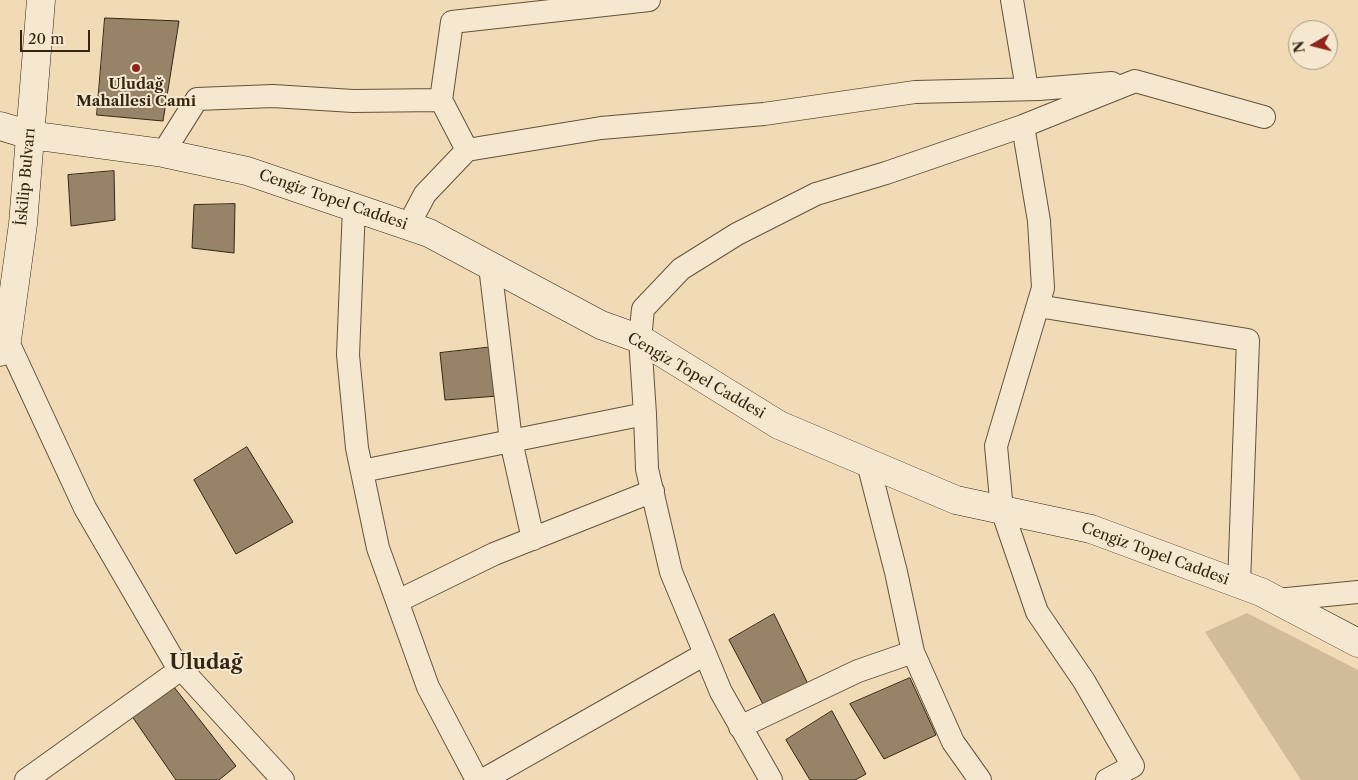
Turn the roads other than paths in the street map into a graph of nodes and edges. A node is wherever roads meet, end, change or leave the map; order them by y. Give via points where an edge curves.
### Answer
1 (41, 0) edge
2 (649, 0) edge
3 (1012, 0) edge
4 (1135, 81) junction
5 (1027, 89) junction
6 (441, 100) junction
7 (1264, 117) dead end
8 (0, 126) edge
9 (1023, 126) junction
10 (30, 135) junction
11 (467, 150) junction
12 (163, 153) junction
13 (354, 207) junction
14 (408, 226) junction
15 (490, 266) junction
16 (1038, 306) junction
17 (640, 339) junction
18 (4, 346) edge
19 (645, 414) junction
20 (511, 442) junction
21 (868, 463) junction
22 (362, 471) junction
23 (652, 491) junction
24 (1002, 510) junction
25 (533, 539) junction
26 (1239, 584) junction
27 (1358, 592) edge
28 (1277, 600) junction
29 (398, 601) junction
30 (1358, 643) edge
31 (913, 652) junction
32 (705, 654) junction
33 (181, 669) junction
34 (740, 727) junction
35 (1140, 773) edge
36 (26, 780) edge
37 (282, 780) edge
38 (477, 780) edge
39 (483, 780) edge
40 (771, 780) edge
41 (980, 780) edge
42 (1108, 780) edge

1 - 10 main road, İskilip Bulvarı
2 - 6 street via 452,22
3 - 5 street
4 - 5 street
4 - 7 street
4 - 9 street
5 - 11 street via 915,92 764,114 601,128
6 - 11 street
6 - 12 street via 353,102 273,96 197,99
8 - 10 main road, Cengiz Topel Caddesi
9 - 16 street via 1039,221 1043,288
9 - 17 street via 816,194 737,234 680,269 643,309
10 - 12 main road, Cengiz Topel Caddesi
10 - 18 main road, İskilip Bulvarı via 23,224
11 - 14 street via 425,194
12 - 13 main road, Cengiz Topel Caddesi via 247,171
13 - 14 main road, Cengiz Topel Caddesi
13 - 22 street via 348,354
14 - 15 main road, Cengiz Topel Caddesi
15 - 17 main road, Cengiz Topel Caddesi via 601,325
15 - 20 street
16 - 24 street via 996,446
16 - 26 street via 1248,340
17 - 19 street
17 - 21 main road, Cengiz Topel Caddesi via 779,425
18 - 33 street via 85,508
19 - 20 street
19 - 23 street via 647,469
20 - 22 street
20 - 25 street
21 - 24 main road, Cengiz Topel Caddesi via 956,500
21 - 31 street
22 - 29 street via 378,548
23 - 25 street
23 - 32 street via 671,572
24 - 26 main road, Cengiz Topel Caddesi via 1091,529
24 - 35 street via 1038,612
25 - 29 street via 494,554
26 - 28 main road, Cengiz Topel Caddesi
27 - 28 street
28 - 30 main road, Cengiz Topel Caddesi
29 - 38 street via 428,687
31 - 34 street via 858,671
31 - 41 street via 954,742
32 - 34 street
32 - 39 street
33 - 36 street
33 - 37 street
34 - 40 street
35 - 42 street

